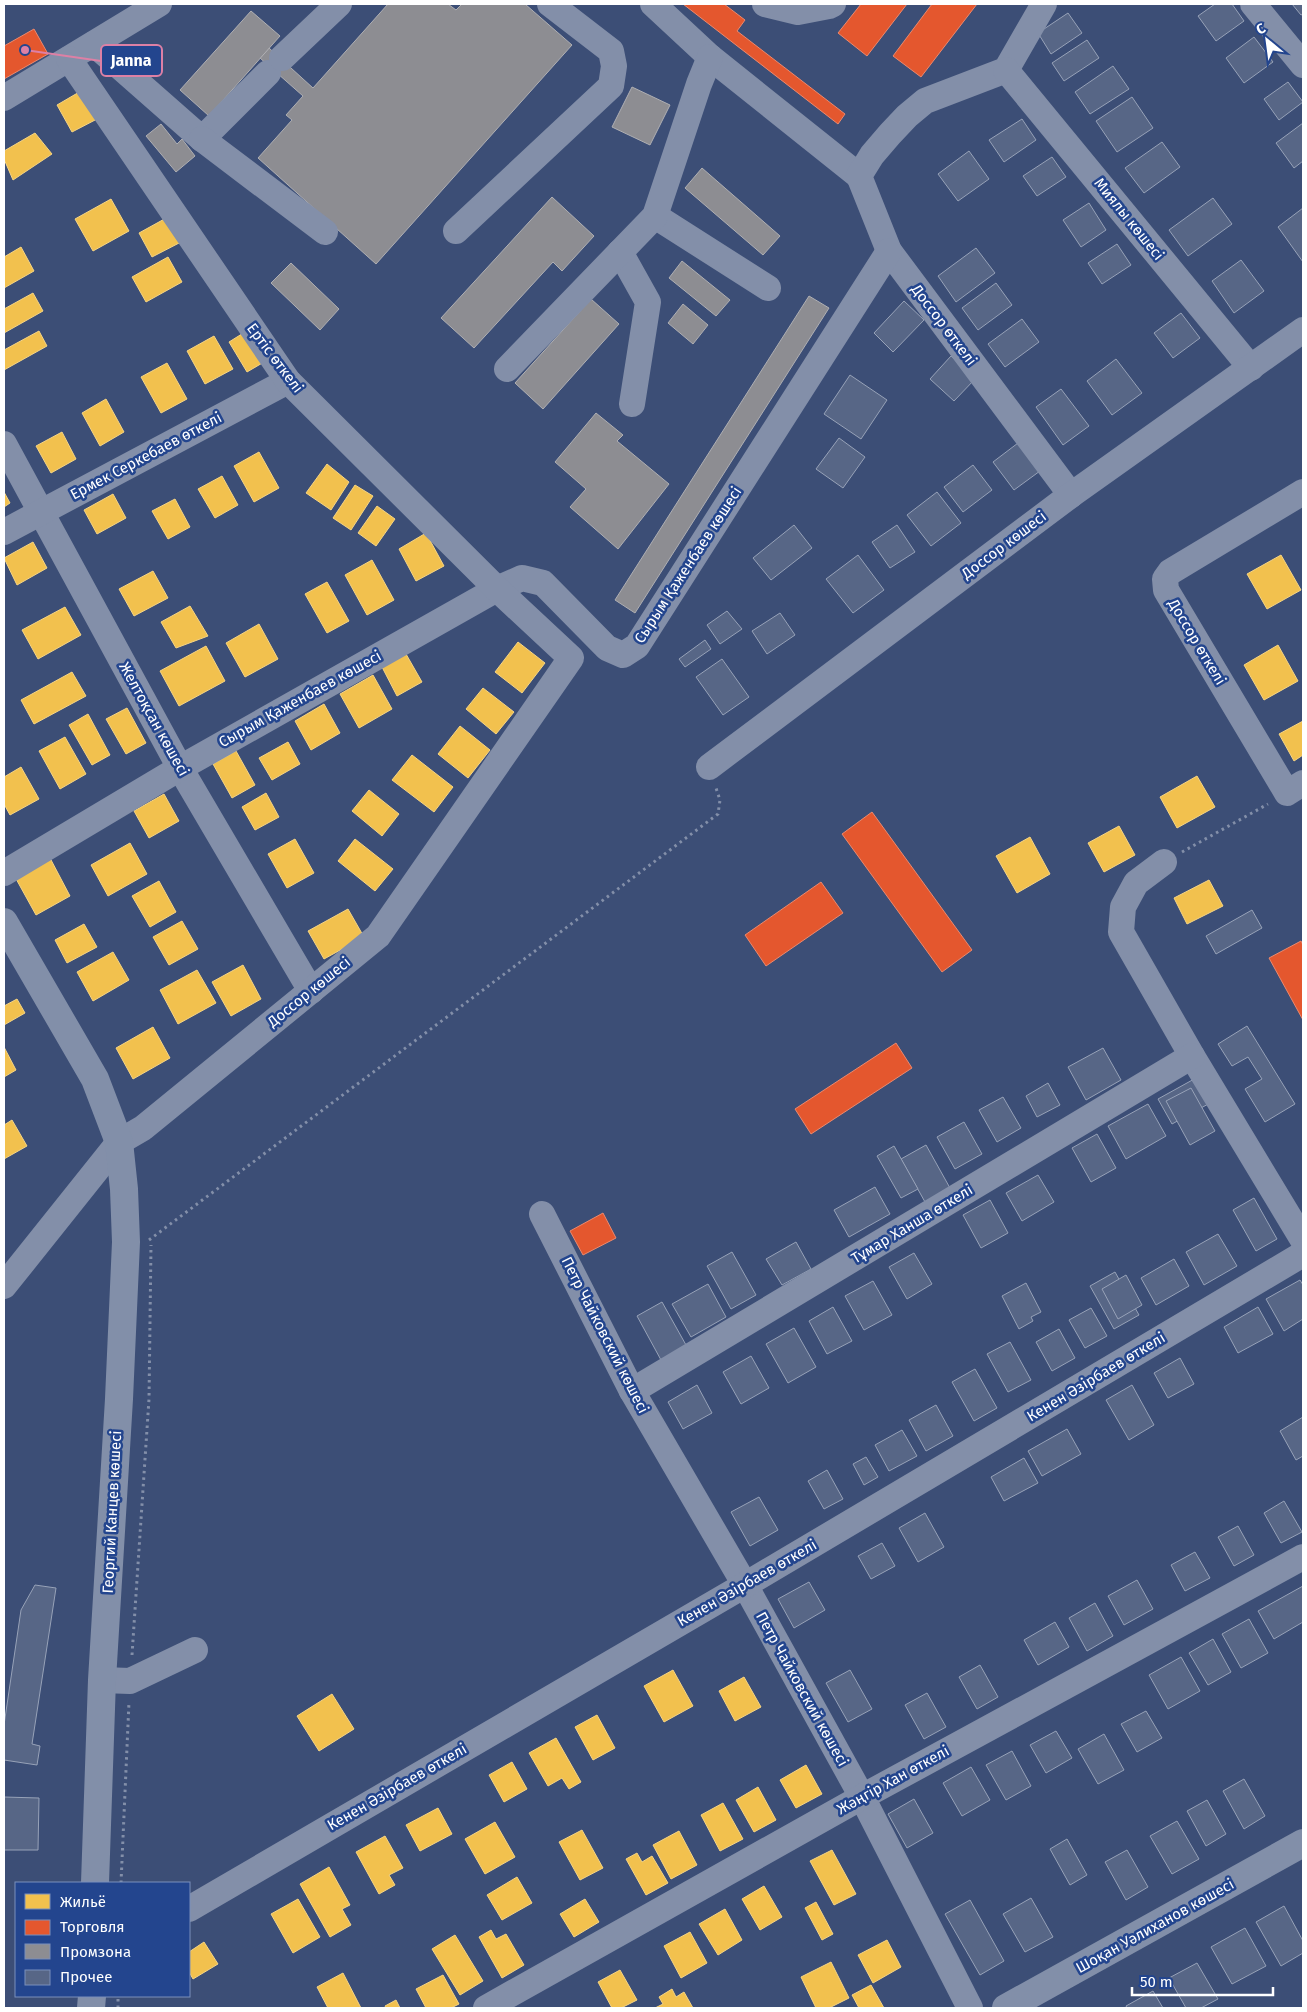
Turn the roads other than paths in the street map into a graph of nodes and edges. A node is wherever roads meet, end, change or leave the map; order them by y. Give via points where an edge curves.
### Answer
1 (159, 4) edge
2 (338, 4) edge
3 (550, 4) edge
4 (653, 4) edge
5 (765, 4) edge
6 (833, 4) edge
7 (1044, 4) edge
8 (1253, 4) edge
9 (94, 44) junction
10 (710, 57) junction
11 (69, 59) junction
12 (1303, 65) edge
13 (1006, 70) junction
14 (4, 98) edge
15 (202, 139) junction
16 (859, 176) junction
17 (655, 216) junction
18 (456, 231) dead end
19 (325, 232) dead end
20 (889, 251) junction
21 (620, 252) junction
22 (768, 288) dead end
23 (1303, 330) edge
24 (1251, 368) junction
25 (507, 369) dead end
26 (288, 381) junction
27 (632, 404) dead end
28 (4, 444) edge
29 (1303, 492) edge
30 (1071, 495) junction
31 (41, 511) junction
32 (4, 532) edge
33 (497, 589) junction
34 (570, 658) joint
35 (709, 767) road end
36 (180, 768) junction
37 (1295, 788) edge
38 (1164, 862) road end
39 (4, 873) edge
40 (4, 922) edge
41 (311, 991) junction
42 (1192, 1056) junction
43 (119, 1142) junction
44 (542, 1214) dead end
45 (1303, 1240) edge
46 (1303, 1254) edge
47 (4, 1286) edge
48 (632, 1391) junction
49 (1303, 1557) edge
50 (745, 1585) junction
51 (195, 1650) dead end
52 (102, 1680) junction
53 (862, 1797) junction
54 (1303, 1844) edge
55 (95, 1882) edge
56 (190, 1908) edge
57 (486, 2008) edge
58 (970, 2008) edge
59 (1006, 2008) edge

1 - 9 street
2 - 15 street
3 - 18 street via 611,51 614,66 611,86
4 - 10 street
5 - 6 street via 798,12
7 - 13 street
8 - 12 street
9 - 11 street
9 - 15 street
10 - 16 street
10 - 17 street
11 - 14 street
11 - 26 street, Ертіс өткелі
13 - 16 street via 925,101 890,134
13 - 24 street, Миялы көшесі
15 - 19 street
16 - 20 street
17 - 21 street
17 - 22 street
20 - 30 street, Доссор өткелі
20 - 33 street, Сырым Қаженбаев көшесі via 637,646 623,654 607,648 543,583 522,578
21 - 25 street
21 - 27 street via 648,302
23 - 24 street, Доссор көшесі
24 - 30 street, Доссор көшесі
26 - 31 street, Ермек Серкебаев өткелі
26 - 33 street, Ертіс өткелі
28 - 31 street, Желтоқсан көшесі
29 - 37 street, Доссор өткелі via 1170,572 1165,579 1166,590
30 - 35 street, Доссор көшесі
31 - 32 street, Ермек Серкебаев өткелі
31 - 36 street, Желтоқсан көшесі
33 - 34 street, Ертіс өткелі
33 - 36 street, Сырым Қаженбаев көшесі
34 - 41 street, Доссор көшесі via 378,936
36 - 39 street, Сырым Қаженбаев көшесі
36 - 41 street, Желтоқсан көшесі
38 - 42 street via 1136,883 1122,907 1121,932
40 - 43 main road, Георгий Канцев көшесі via 94,1079
41 - 43 street, Доссор көшесі via 143,1128
42 - 45 street
42 - 48 street, Тұмар Ханша өткелі
43 - 47 street, Доссор көшесі
43 - 52 main road, Георгий Канцев көшесі via 124,1189 138,1241 118,1409
44 - 48 street, Петр Чайковский көшесі
46 - 50 street, Кенен Әзірбаев өткелі
48 - 50 street, Петр Чайковский көшесі
49 - 53 street, Жәңгір Хан өткелі
50 - 53 street, Петр Чайковский көшесі
50 - 56 street, Кенен Әзірбаев өткелі
51 - 52 street via 130,1681
52 - 55 main road, Георгий Канцев көшесі
53 - 57 street, Жәңгір Хан өткелі
53 - 58 street, Петр Чайковский көшесі
54 - 59 main road, Шоқан Уәлиханов көшесі

